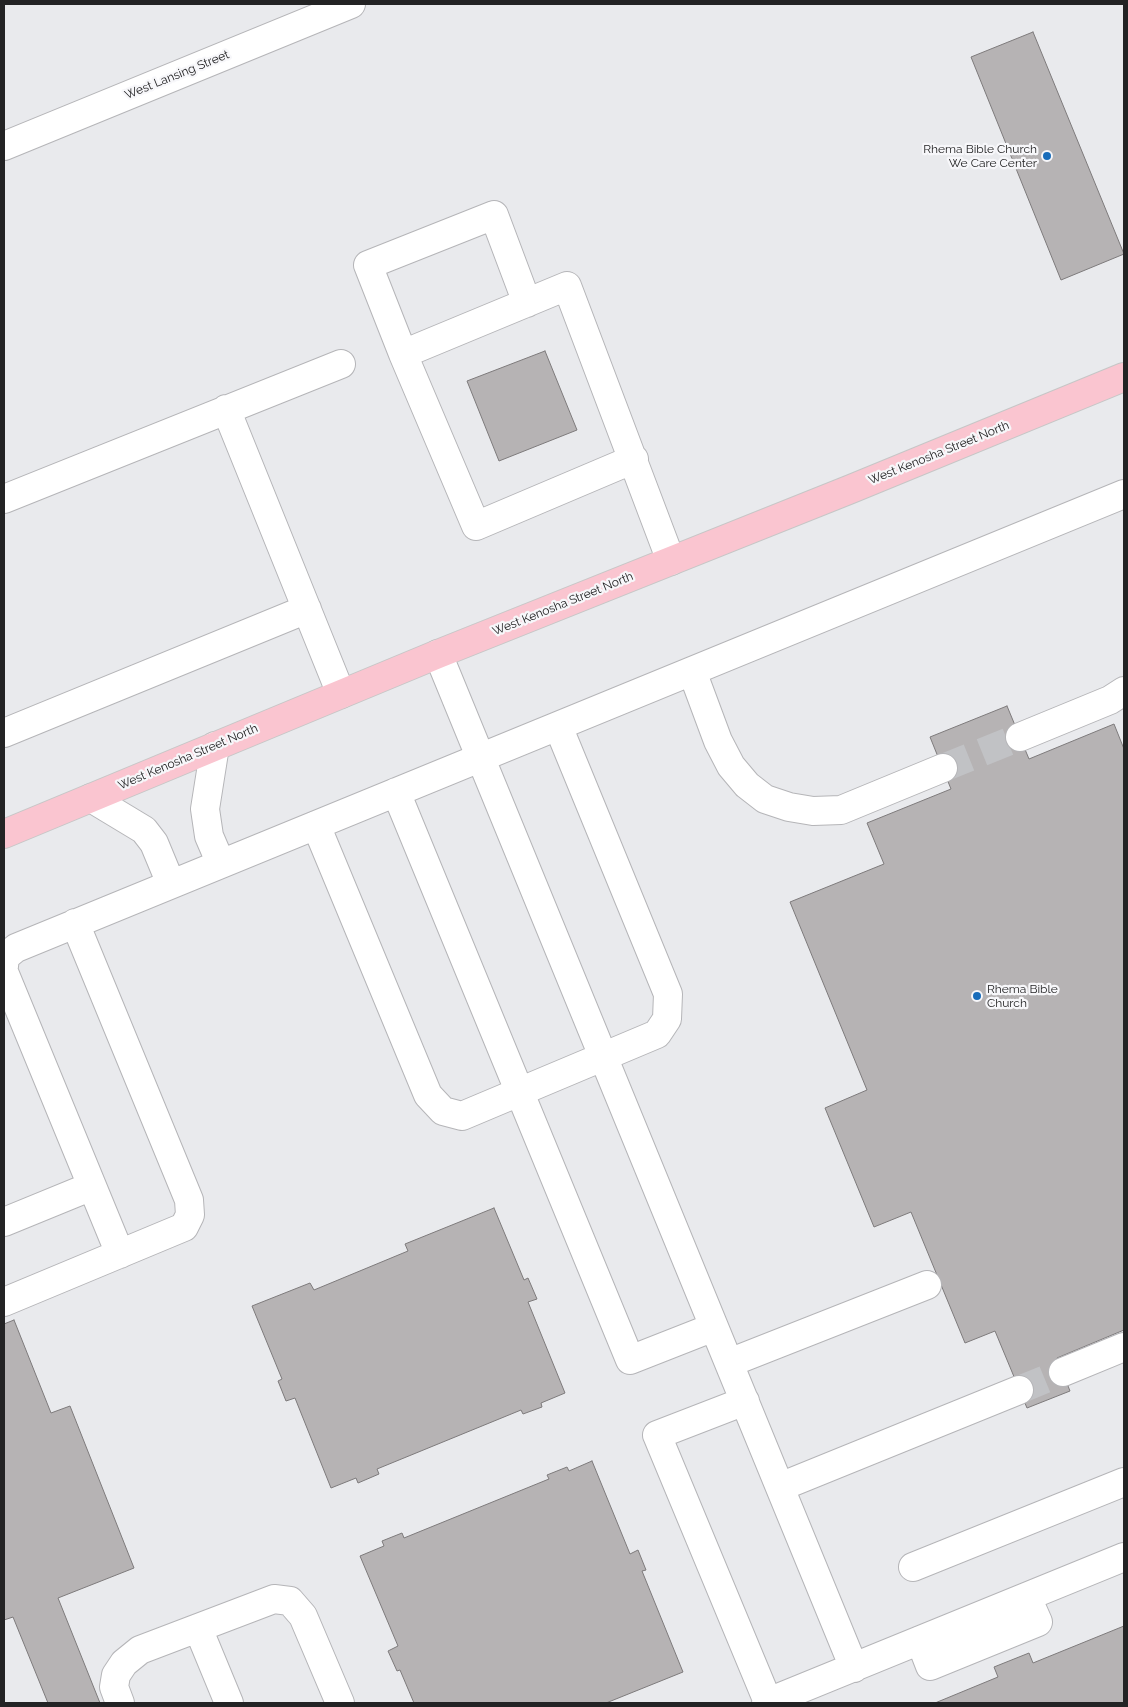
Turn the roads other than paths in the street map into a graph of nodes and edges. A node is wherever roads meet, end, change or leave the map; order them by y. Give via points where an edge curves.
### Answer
1 (351, 4) edge
2 (300, 13) edge
3 (4, 146) edge
4 (527, 303) junction
5 (403, 354) junction
6 (341, 364) dead end
7 (1124, 377) edge
8 (226, 409) junction
9 (634, 459) junction
10 (1124, 494) edge
11 (4, 499) edge
12 (671, 561) junction
13 (307, 609) junction
14 (438, 654) junction
15 (692, 671) junction
16 (1124, 691) edge
17 (341, 694) junction
18 (558, 726) junction
19 (4, 734) edge
20 (1020, 737) tunnel mouth
21 (215, 746) junction
22 (480, 757) junction
23 (943, 768) tunnel mouth
24 (396, 792) junction
25 (91, 798) junction
26 (316, 825) junction
27 (4, 834) edge
28 (221, 864) junction
29 (172, 884) junction
30 (76, 923) junction
31 (4, 966) edge
32 (4, 972) edge
33 (603, 1056) junction
34 (519, 1092) junction
35 (92, 1186) junction
36 (4, 1222) edge
37 (120, 1254) junction
38 (927, 1285) dead end
39 (4, 1302) edge
40 (714, 1327) junction
41 (1124, 1346) edge
42 (729, 1363) junction
43 (1062, 1372) tunnel mouth
44 (1019, 1390) tunnel mouth
45 (745, 1402) junction
46 (1124, 1482) edge
47 (780, 1487) junction
48 (1124, 1557) edge
49 (914, 1567) dead end
50 (198, 1628) junction
51 (854, 1668) junction
52 (120, 1703) edge
53 (228, 1703) edge
54 (340, 1703) edge
55 (767, 1703) edge

1 - 2 street, West Lansing Street
2 - 3 street, West Lansing Street
4 - 5 street
4 - 5 street via 494,215 368,265
4 - 9 street via 567,286
5 - 9 street via 476,526
6 - 8 street
7 - 12 main road, West Kenosha Street North
8 - 11 street
8 - 13 street
9 - 12 street
10 - 15 street
12 - 14 main road, West Kenosha Street North
13 - 17 street
13 - 19 street
14 - 17 main road, West Kenosha Street North
14 - 22 street
15 - 18 street
15 - 23 street via 718,741 731,766 764,799 813,811 841,810
16 - 20 street via 1110,700
17 - 21 main road, West Kenosha Street North
18 - 22 street
18 - 33 street via 668,994 667,1019 657,1034
21 - 25 main road, West Kenosha Street North
21 - 28 street via 205,809 209,836
22 - 24 street
22 - 33 street
24 - 26 street
24 - 34 street
25 - 27 main road, West Kenosha Street North
25 - 29 street via 144,830 154,843
26 - 28 street
26 - 34 street via 428,1095 443,1112 462,1116
28 - 29 street
29 - 30 street
30 - 31 street via 16,948 5,957
30 - 37 street via 189,1200 190,1215 184,1227
32 - 35 street
33 - 34 street
33 - 40 street
34 - 40 street via 630,1360
35 - 36 street
35 - 37 street
37 - 39 street
38 - 42 street
40 - 42 street
41 - 43 street
42 - 45 street
44 - 47 street
45 - 47 street
45 - 55 street via 657,1435
46 - 49 street
47 - 51 street
48 - 51 street
50 - 52 street via 140,1650 124,1663 116,1675 114,1687
50 - 53 street
50 - 54 street via 274,1599 290,1601 303,1616
51 - 55 street

